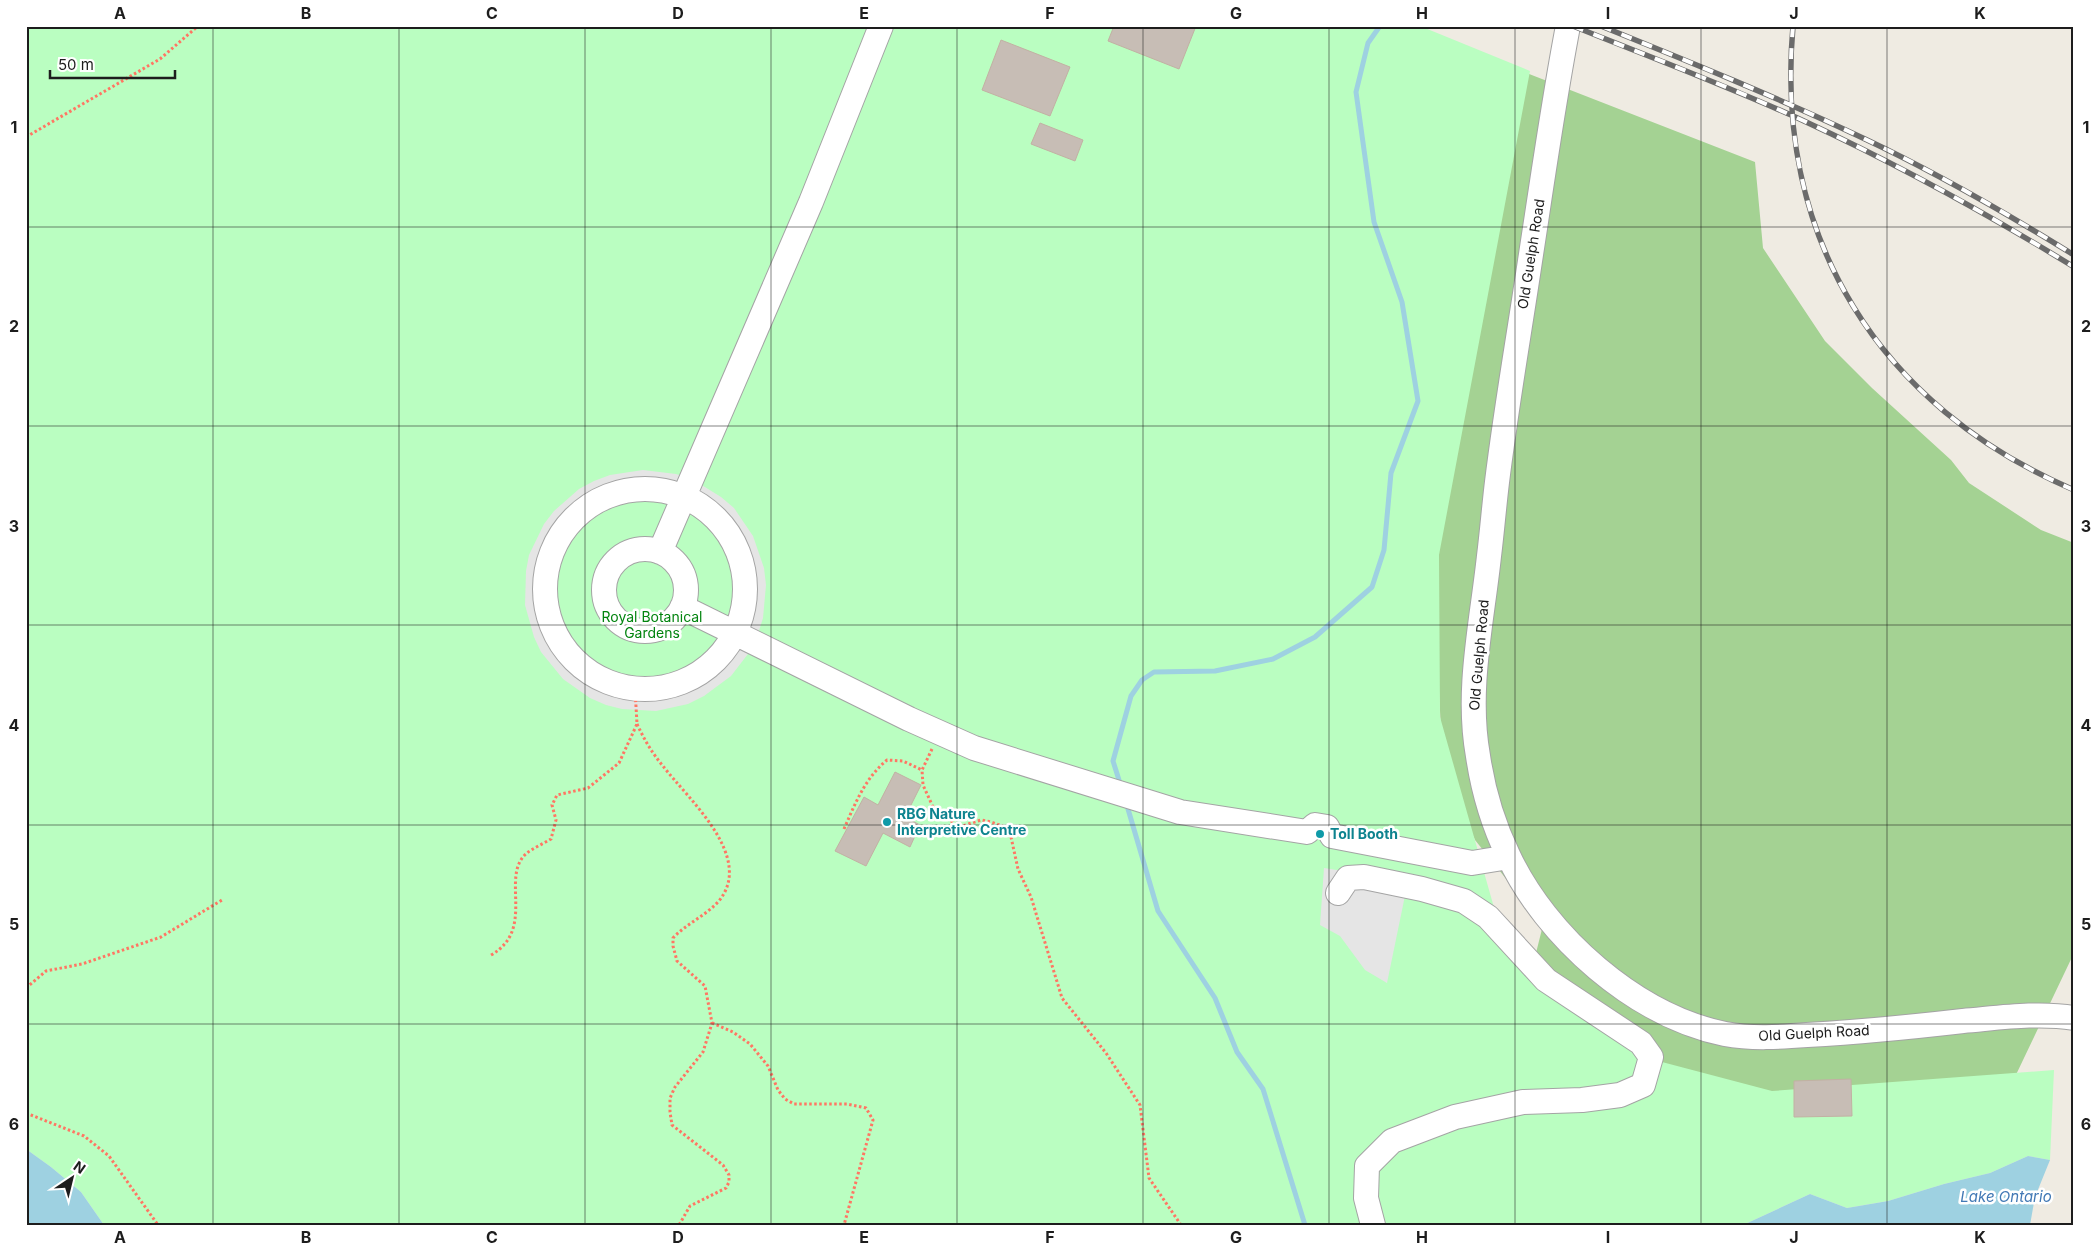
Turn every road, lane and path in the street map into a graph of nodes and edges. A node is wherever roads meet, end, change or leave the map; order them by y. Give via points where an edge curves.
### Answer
1 (198, 26) edge
2 (881, 26) edge
3 (1568, 26) edge
4 (26, 137) edge
5 (684, 496) junction
6 (660, 552) junction
7 (682, 607) junction
8 (735, 634) junction
9 (634, 689) junction
10 (637, 724) junction
11 (940, 732) junction
12 (922, 770) junction
13 (844, 829) dead end
14 (1509, 858) junction
15 (1338, 893) dead end
16 (222, 900) dead end
17 (491, 955) dead end
18 (26, 988) edge
19 (2074, 1018) edge
20 (712, 1023) junction
21 (26, 1114) edge
22 (158, 1225) edge
23 (679, 1225) edge
24 (844, 1225) edge
25 (1181, 1225) edge
26 (1373, 1225) edge

1 - 4 path via 160,59
2 - 5 street via 812,202
3 - 14 street, Old Guelph Road via 1496,484 1472,710 1477,755 1490,811
5 - 6 street
5 - 8 street via 706,509 724,527 742,561 745,598
5 - 9 street via 640,489 618,492 597,500 584,508 564,530 548,564 545,601 560,643 592,674
6 - 7 street via 675,563 684,578
6 - 7 street via 635,550 614,563 604,586 607,605 623,625 640,631 665,626
7 - 8 street
8 - 9 street via 717,659 693,677 665,688
8 - 11 street
9 - 10 path
10 - 17 path via 618,764 588,788 557,795 552,805 556,820 551,840 526,853 518,865 517,913 513,928 501,949
10 - 20 path via 662,766 715,829 730,871 729,883 718,902 673,938 677,961 705,986
11 - 12 path
11 - 14 street via 974,748 1180,812 1307,832 1312,842 1324,845 1332,836 1472,864
12 - 13 path via 903,761 887,760 867,782
12 - 25 path via 923,785 933,807 959,827 981,820 1004,827 1011,837 1018,869 1031,897 1062,998 1106,1053 1140,1105 1149,1178
14 - 19 street, Old Guelph Road via 1559,931 1592,966 1643,1002 1683,1021 1726,1034 1770,1037 2014,1016
15 - 26 street via 1348,878 1364,877 1464,901 1488,917 1546,980 1641,1043 1650,1058 1643,1085 1620,1095 1523,1102 1455,1117 1392,1141 1367,1166 1366,1198
16 - 18 path via 161,937 82,964 46,970
20 - 23 path via 703,1052 675,1087 670,1098 670,1112 672,1125 723,1165 729,1182 726,1188 690,1206
20 - 24 path via 734,1032 750,1044 768,1066 778,1090 794,1104 847,1104 866,1108 873,1120
21 - 22 path via 84,1136 109,1156

